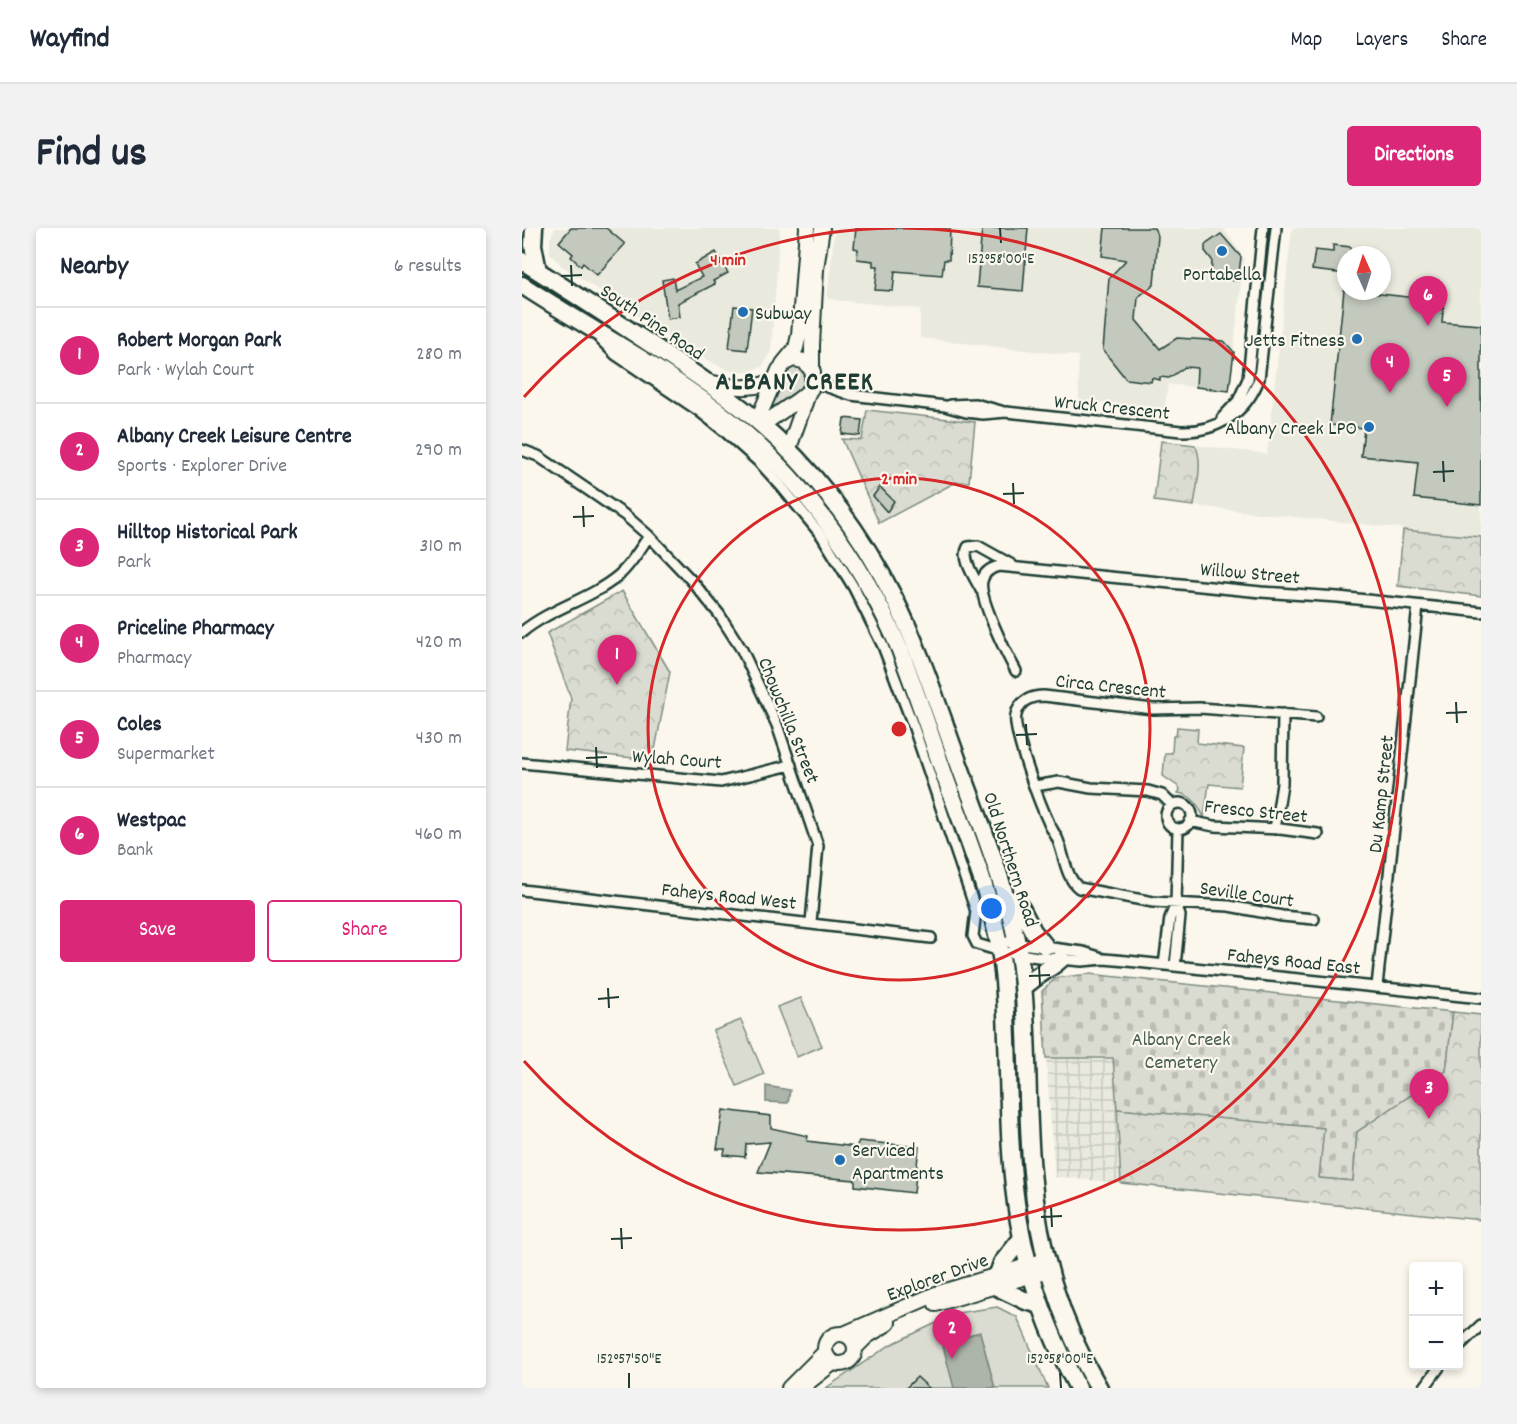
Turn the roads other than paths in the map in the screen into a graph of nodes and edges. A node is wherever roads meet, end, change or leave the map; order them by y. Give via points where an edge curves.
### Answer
1 (534, 228) edge
2 (822, 228) edge
3 (1256, 228) edge
4 (1263, 228) edge
5 (1276, 228) edge
6 (810, 242) edge
7 (1261, 249) junction
8 (522, 261) edge
9 (538, 271) junction
10 (522, 285) edge
11 (1257, 287) junction
12 (1269, 289) junction
13 (1256, 299) junction
14 (544, 300) junction
15 (1268, 300) junction
16 (522, 302) edge
17 (1252, 346) junction
18 (1263, 347) junction
19 (782, 365) junction
20 (706, 381) junction
21 (774, 381) junction
22 (811, 381) junction
23 (760, 423) junction
24 (1214, 426) junction
25 (745, 442) junction
26 (522, 450) edge
27 (788, 451) junction
28 (649, 536) junction
29 (1017, 567) junction
30 (982, 593) junction
31 (1418, 606) junction
32 (1481, 612) edge
33 (522, 632) edge
34 (1016, 671) dead end
35 (1283, 714) junction
36 (1316, 717) dead end
37 (522, 763) edge
38 (791, 765) junction
39 (1035, 786) junction
40 (1172, 805) junction
41 (1190, 822) junction
42 (1178, 829) junction
43 (1275, 829) junction
44 (1318, 834) dead end
45 (522, 890) edge
46 (1006, 897) junction
47 (1176, 904) junction
48 (1314, 919) dead end
49 (811, 922) junction
50 (931, 938) dead end
51 (999, 946) junction
52 (1045, 946) junction
53 (1018, 948) junction
54 (1061, 959) junction
55 (1104, 959) junction
56 (1164, 965) junction
57 (1175, 966) junction
58 (1377, 986) junction
59 (1023, 988) junction
60 (1481, 998) edge
61 (1022, 1238) junction
62 (1048, 1265) junction
63 (1030, 1269) junction
64 (997, 1280) junction
65 (1041, 1305) junction
66 (1481, 1325) edge
67 (844, 1334) junction
68 (1463, 1342) edge
69 (856, 1347) junction
70 (829, 1358) junction
71 (1437, 1370) edge
72 (789, 1388) edge
73 (801, 1388) edge
74 (1078, 1388) edge
75 (1099, 1388) edge
76 (1424, 1388) edge

1 - 9 highway via 532,245
2 - 6 street
3 - 7 street
4 - 7 street
5 - 12 street, Wruck Crescent
6 - 19 street via 798,338
6 - 22 street
7 - 11 street
8 - 9 highway, South Pine Road
9 - 20 highway, South Pine Road
10 - 14 highway, South Pine Road
11 - 12 street
11 - 13 street
12 - 15 street, Wruck Crescent
13 - 15 street
13 - 17 street
14 - 16 highway
14 - 25 highway, South Pine Road via 701,399
15 - 18 street, Wruck Crescent
17 - 18 street
17 - 24 street via 1242,394
18 - 24 street, Wruck Crescent via 1259,378 1251,396 1236,415
19 - 21 street
19 - 22 street via 790,360 806,362
20 - 21 street via 741,388
20 - 23 highway, South Pine Road
21 - 23 street
22 - 23 street
22 - 24 street, Wruck Crescent via 851,395 983,414 1006,412 1181,431
22 - 27 street
23 - 25 highway
23 - 27 highway, Old Northern Road
25 - 51 highway, Old Northern Road via 784,472 821,515 878,604 919,702 991,908
25 - 51 street via 822,536 873,622 974,903 974,940 980,946
26 - 28 street, Chowchilla Street via 538,456
27 - 46 highway, Old Northern Road via 834,502 894,597 932,690
28 - 33 street via 620,575
28 - 38 street, Chowchilla Street via 719,614 742,650 765,696
29 - 30 street, Willow Street via 999,566 988,571 982,580
29 - 30 street, Willow Street via 978,546 968,547 966,557
29 - 31 street, Willow Street
30 - 34 street, Willow Street
31 - 32 street, Willow Street
31 - 58 street, Du Kamp Street
35 - 36 street, Circa Crescent
35 - 39 street, Circa Crescent via 1153,709 1032,697 1019,707 1015,726
35 - 43 street via 1282,784
37 - 38 street, Wylah Court via 721,782
38 - 49 street, Chowchilla Street via 818,846
39 - 40 street, Fresco Street via 1059,782 1148,791 1162,795
39 - 47 street, Circa Crescent via 1077,887 1128,899
40 - 41 street, Fresco Street via 1187,806
40 - 42 street, Fresco Street via 1166,819
41 - 42 street, Fresco Street
41 - 43 street, Fresco Street
42 - 47 street
43 - 44 street, Fresco Street
45 - 49 street, Faheys Road West
46 - 52 highway via 1020,908
46 - 53 highway, Old Northern Road
47 - 48 street, Seville Court via 1229,906
47 - 56 street via 1170,918
47 - 57 street via 1180,916
49 - 50 street, Faheys Road West
51 - 53 street, Faheys Road East
51 - 61 highway, Old Northern Road via 1006,1007 1014,1183
52 - 53 street, Faheys Road East
52 - 55 street, Faheys Road East
53 - 54 street, Faheys Road East
53 - 59 highway, Old Northern Road
54 - 55 street, Faheys Road East
54 - 59 highway
55 - 56 street, Faheys Road East
56 - 57 street, Faheys Road East
57 - 58 street, Faheys Road East
58 - 60 street, Faheys Road East
59 - 62 highway, Old Northern Road via 1031,1168
61 - 63 highway, Old Northern Road
61 - 64 highway via 1002,1263
62 - 63 street, Explorer Drive
62 - 75 highway, Old Northern Road via 1064,1316
63 - 64 street, Explorer Drive
63 - 65 highway, Old Northern Road
64 - 65 highway via 1026,1301
64 - 67 street, Explorer Drive via 917,1301
64 - 69 street, Explorer Drive via 894,1320
65 - 74 highway, Old Northern Road
66 - 68 street
67 - 69 street
67 - 70 street via 828,1339
69 - 70 street via 854,1357 847,1363 840,1365
70 - 72 street
70 - 73 street
71 - 76 street

